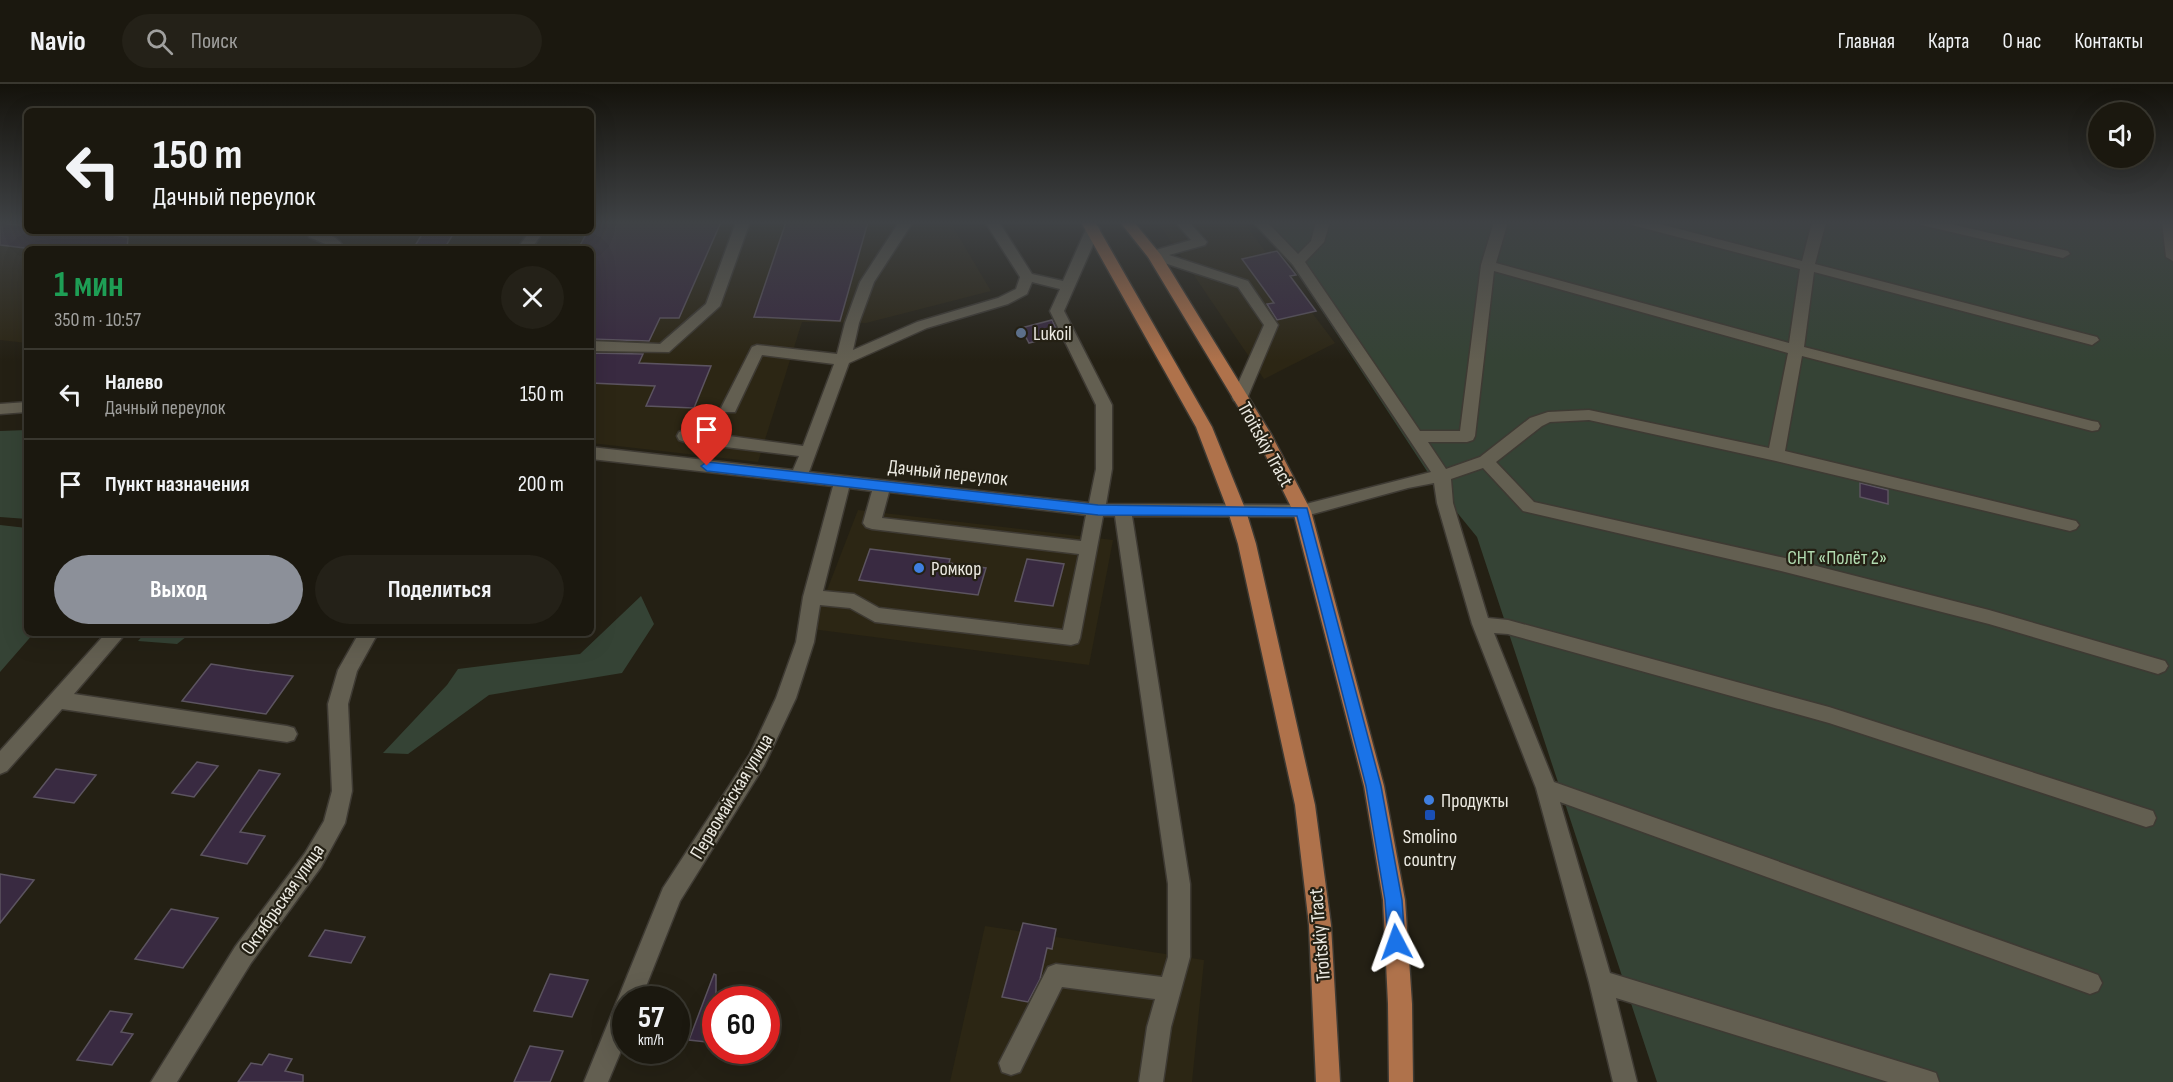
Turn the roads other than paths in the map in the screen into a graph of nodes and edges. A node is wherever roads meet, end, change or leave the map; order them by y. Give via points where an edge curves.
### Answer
1 (726, 269) edge
2 (876, 269) edge
3 (1022, 269) edge
4 (1074, 269) edge
5 (1115, 269) edge
6 (1162, 269) edge
7 (1196, 269) edge
8 (1303, 269) edge
9 (1488, 269) edge
10 (1501, 269) edge
11 (1807, 269) edge
12 (1822, 269) edge
13 (1028, 277) junction
14 (1067, 286) junction
15 (2092, 340) dead end
16 (594, 346) edge
17 (1796, 350) junction
18 (843, 360) junction
19 (1240, 397) junction
20 (24, 407) edge
21 (729, 408) dead end
22 (0, 409) edge
23 (2092, 426) dead end
24 (685, 436) dead end
25 (1416, 437) junction
26 (809, 452) junction
27 (594, 453) edge
28 (1776, 454) junction
29 (1486, 461) junction
30 (1442, 476) junction
31 (799, 477) junction
32 (842, 482) junction
33 (882, 486) junction
34 (1098, 510) junction
35 (1123, 511) junction
36 (1237, 511) junction
37 (1302, 511) junction
38 (2070, 525) dead end
39 (1089, 549) junction
40 (812, 597) junction
41 (1481, 624) junction
42 (114, 636) edge
43 (367, 636) edge
44 (2158, 666) dead end
45 (58, 700) junction
46 (286, 734) dead end
47 (0, 765) edge
48 (1546, 788) junction
49 (2146, 818) dead end
50 (1601, 982) junction
51 (2090, 982) dead end
52 (634, 986) edge
53 (1170, 989) junction
54 (612, 1043) edge
55 (1011, 1063) dead end
56 (163, 1082) edge
57 (596, 1082) edge
58 (1151, 1082) edge
59 (1328, 1082) edge
60 (1401, 1082) edge
61 (1625, 1082) edge
62 (1927, 1082) edge

1 - 16 street via 712,306 664,349
2 - 18 street via 852,323
3 - 13 street
4 - 14 street
5 - 36 main road, Troitskiy Tract via 1204,427
6 - 19 main road, Troitskiy Tract
7 - 19 street via 1243,284 1271,325
8 - 25 street
9 - 25 street via 1467,436
10 - 17 street
11 - 17 street
12 - 15 street
13 - 14 street
13 - 18 street via 1022,291 1003,301 922,325
14 - 34 street via 1057,310 1104,405 1104,469
17 - 23 street
17 - 28 street
18 - 21 street via 757,350
18 - 26 street
19 - 37 main road, Troitskiy Tract
20 - 22 street
24 - 26 street
25 - 30 street
26 - 31 street
27 - 31 street, Дачный переулок
28 - 29 street, Дачный переулок via 1568,414 1536,422
28 - 38 street, Дачный переулок
29 - 30 street, Дачный переулок
29 - 44 street via 1529,507 1785,565 1989,617
30 - 37 street, Дачный переулок
30 - 41 street via 1445,503
31 - 32 street, Дачный переулок
32 - 33 street, Дачный переулок
32 - 40 street, Первомайская улица
33 - 34 street, Дачный переулок
33 - 39 street via 872,524
34 - 35 street, Дачный переулок
34 - 39 street
35 - 36 street, Дачный переулок
35 - 53 street via 1179,884 1179,957
36 - 37 street, Дачный переулок
36 - 59 main road, Troitskiy Tract via 1305,805 1320,925
37 - 60 main road, Troitskiy Tract via 1374,786 1394,900
39 - 40 street via 1071,638 875,615 854,601
40 - 52 street, Первомайская улица via 806,642 786,698 757,760 670,895
41 - 48 street
41 - 49 street via 1508,627 1829,715
42 - 45 street
43 - 56 street, Октябрьская улица via 348,670 338,704 342,791 334,823 313,860 243,955
45 - 46 street
45 - 47 street
48 - 50 street
48 - 51 street
50 - 61 street
50 - 62 street
53 - 55 street via 1056,975
53 - 58 street via 1159,1027
54 - 57 street

